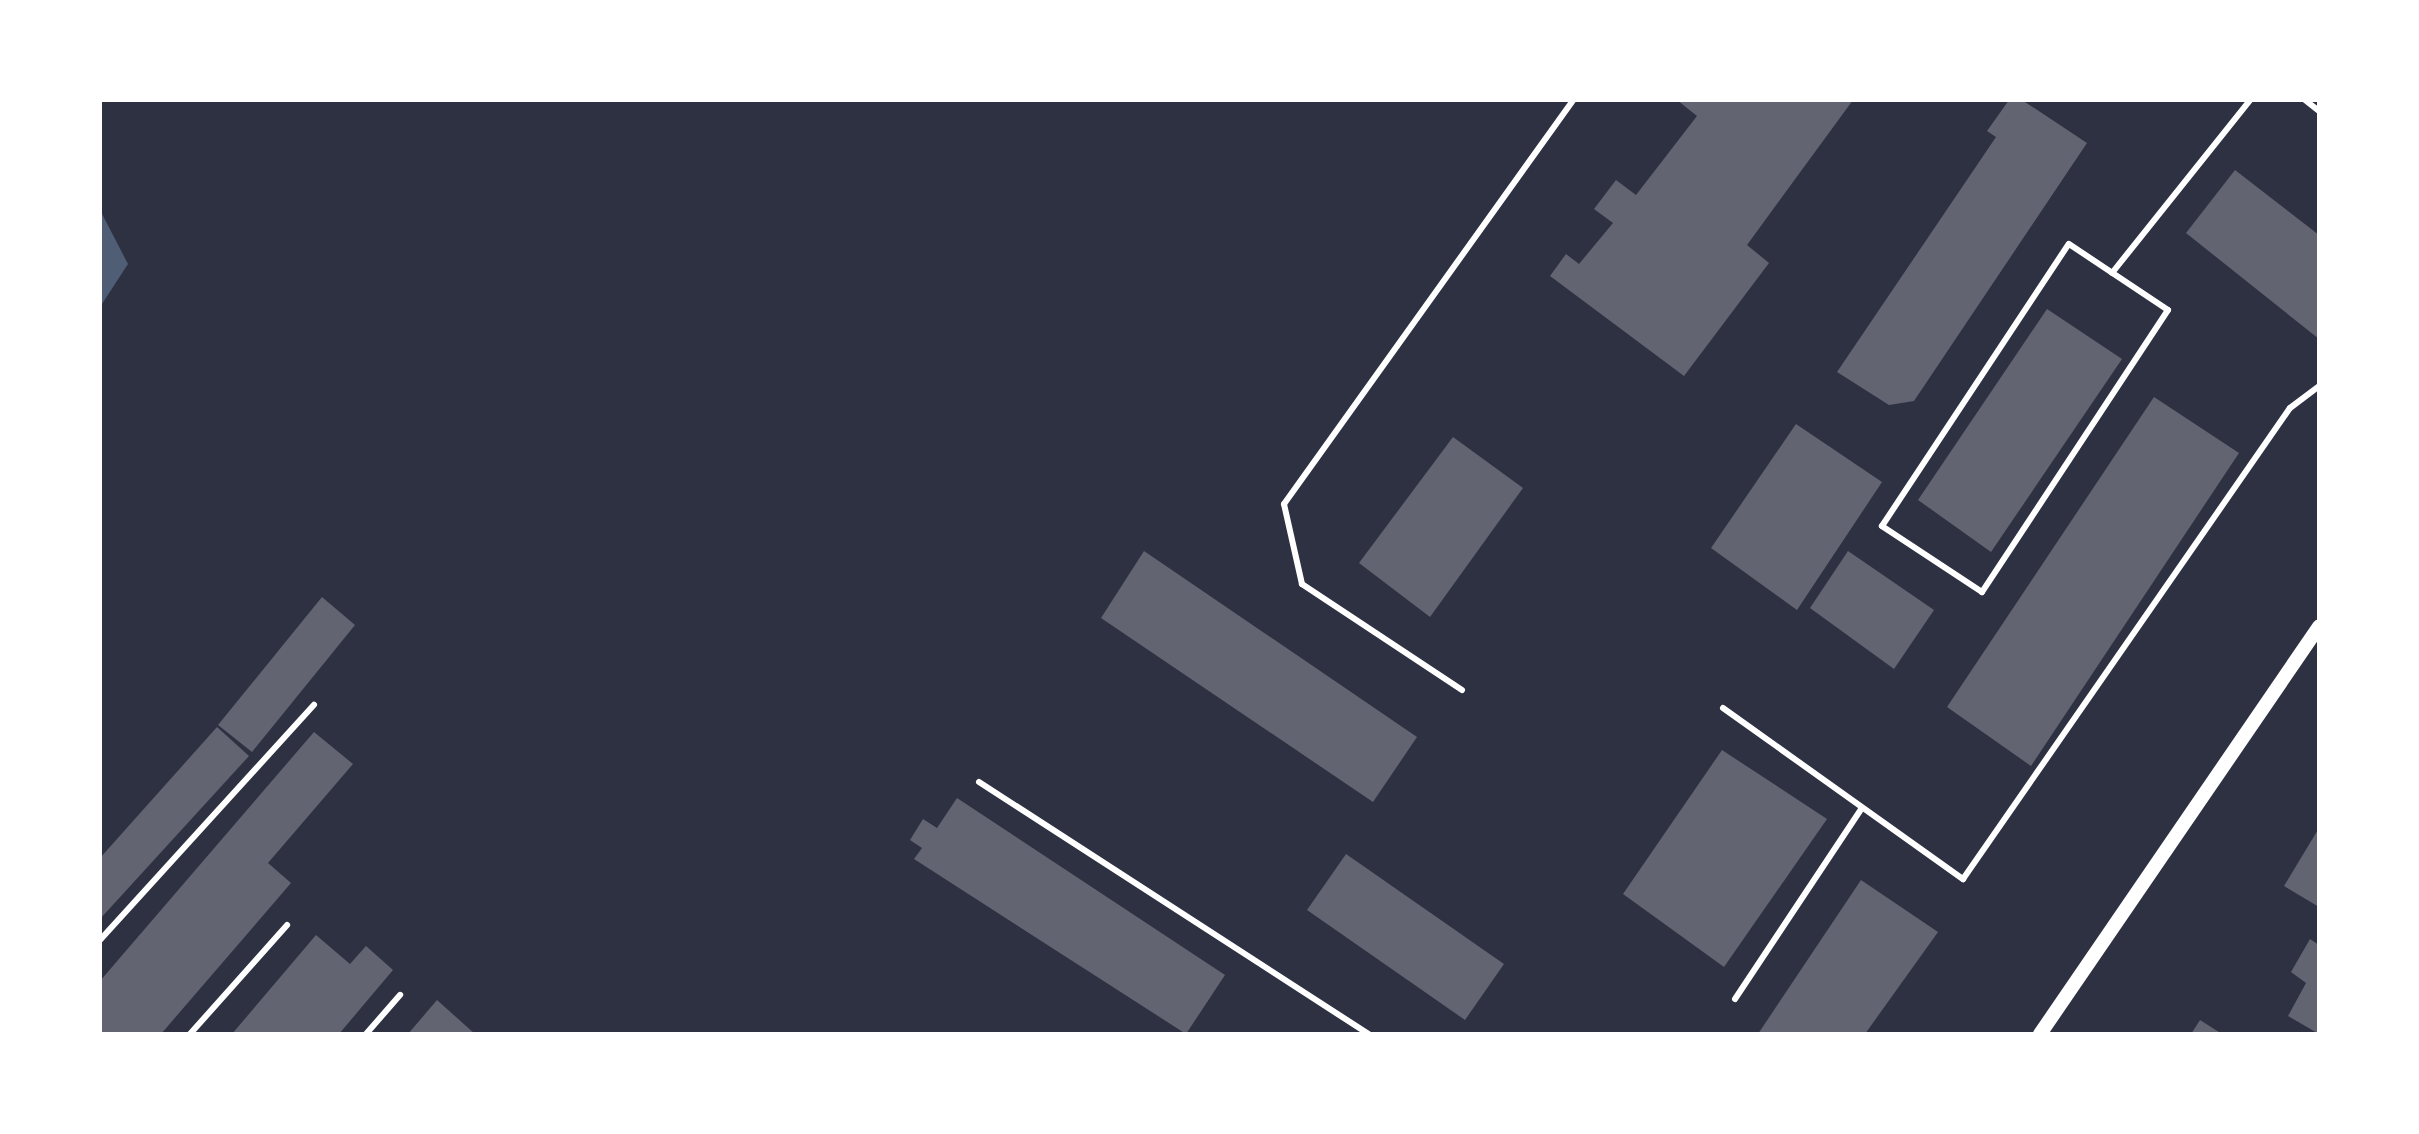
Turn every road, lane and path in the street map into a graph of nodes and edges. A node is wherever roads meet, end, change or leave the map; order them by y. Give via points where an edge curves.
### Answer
1 (1573, 100) edge
2 (2250, 100) edge
3 (2305, 100) edge
4 (2319, 111) edge
5 (2112, 273) junction
6 (2319, 386) edge
7 (2319, 626) edge
8 (1462, 690) dead end
9 (314, 705) dead end
10 (1723, 708) dead end
11 (979, 782) dead end
12 (1862, 808) junction
13 (287, 925) dead end
14 (100, 940) edge
15 (400, 995) dead end
16 (1735, 999) dead end
17 (190, 1034) edge
18 (366, 1034) edge
19 (1369, 1034) edge
20 (2040, 1034) edge

1 - 8 lane via 1284,504 1302,584
2 - 5 lane
3 - 4 lane
5 - 5 lane via 2069,244 1882,526 1982,592 2168,310
6 - 12 lane via 2290,408 1963,879
7 - 20 street
9 - 14 lane
10 - 12 lane
11 - 19 lane
12 - 16 lane
13 - 17 lane
15 - 18 lane

